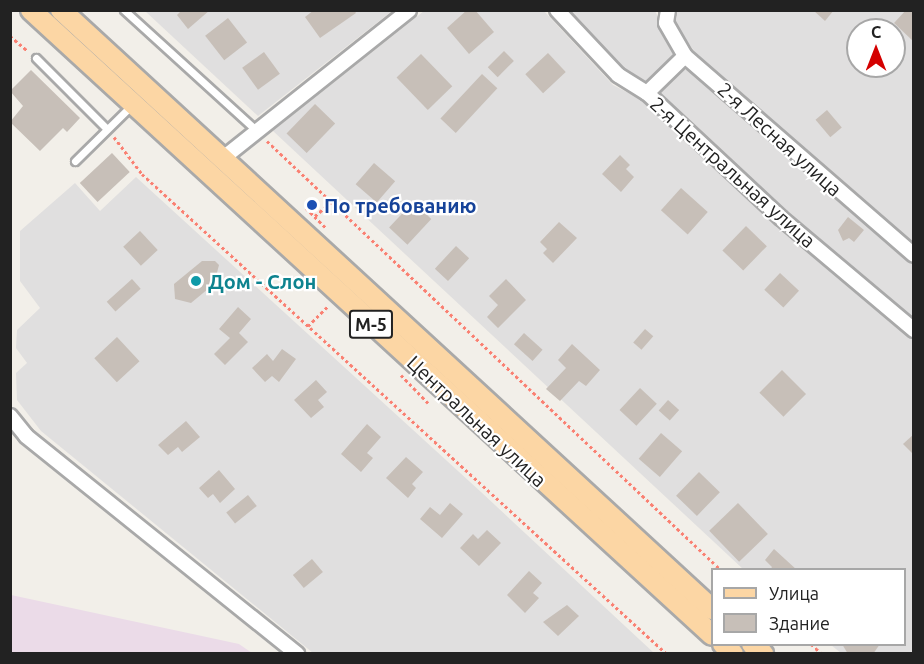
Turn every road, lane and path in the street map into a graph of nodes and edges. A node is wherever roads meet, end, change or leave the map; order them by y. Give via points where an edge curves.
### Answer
1 (31, 10) edge
2 (61, 10) edge
3 (124, 10) edge
4 (409, 10) edge
5 (557, 10) edge
6 (668, 10) edge
7 (10, 36) edge
8 (685, 56) junction
9 (36, 58) joint
10 (647, 93) junction
11 (132, 104) junction
12 (107, 129) junction
13 (257, 131) junction
14 (222, 159) junction
15 (75, 161) dead end
16 (331, 202) junction
17 (315, 216) dead end
18 (914, 255) edge
19 (333, 300) dead end
20 (308, 326) junction
21 (914, 330) edge
22 (10, 416) edge
23 (720, 568) edge
24 (711, 608) edge
25 (711, 634) edge
26 (297, 654) edge
27 (667, 654) edge

1 - 11 main road, Центральная улица / М-5
2 - 14 main road, Центральная улица / М-5
3 - 13 lane
4 - 13 street
5 - 10 street, 2-я Центральная улица via 618,75
6 - 8 street, 2-я Лесная улица via 666,23
7 - 9 path
8 - 10 street
8 - 18 street, 2-я Лесная улица
9 - 12 lane
10 - 21 street, 2-я Центральная улица via 781,218
11 - 12 lane
11 - 25 main road, Центральная улица / М-5
12 - 15 lane
12 - 20 path via 142,174
13 - 14 street
13 - 16 path
14 - 24 main road, Центральная улица / М-5
16 - 17 path
16 - 23 path
19 - 20 path
20 - 27 path
22 - 26 street via 26,436

